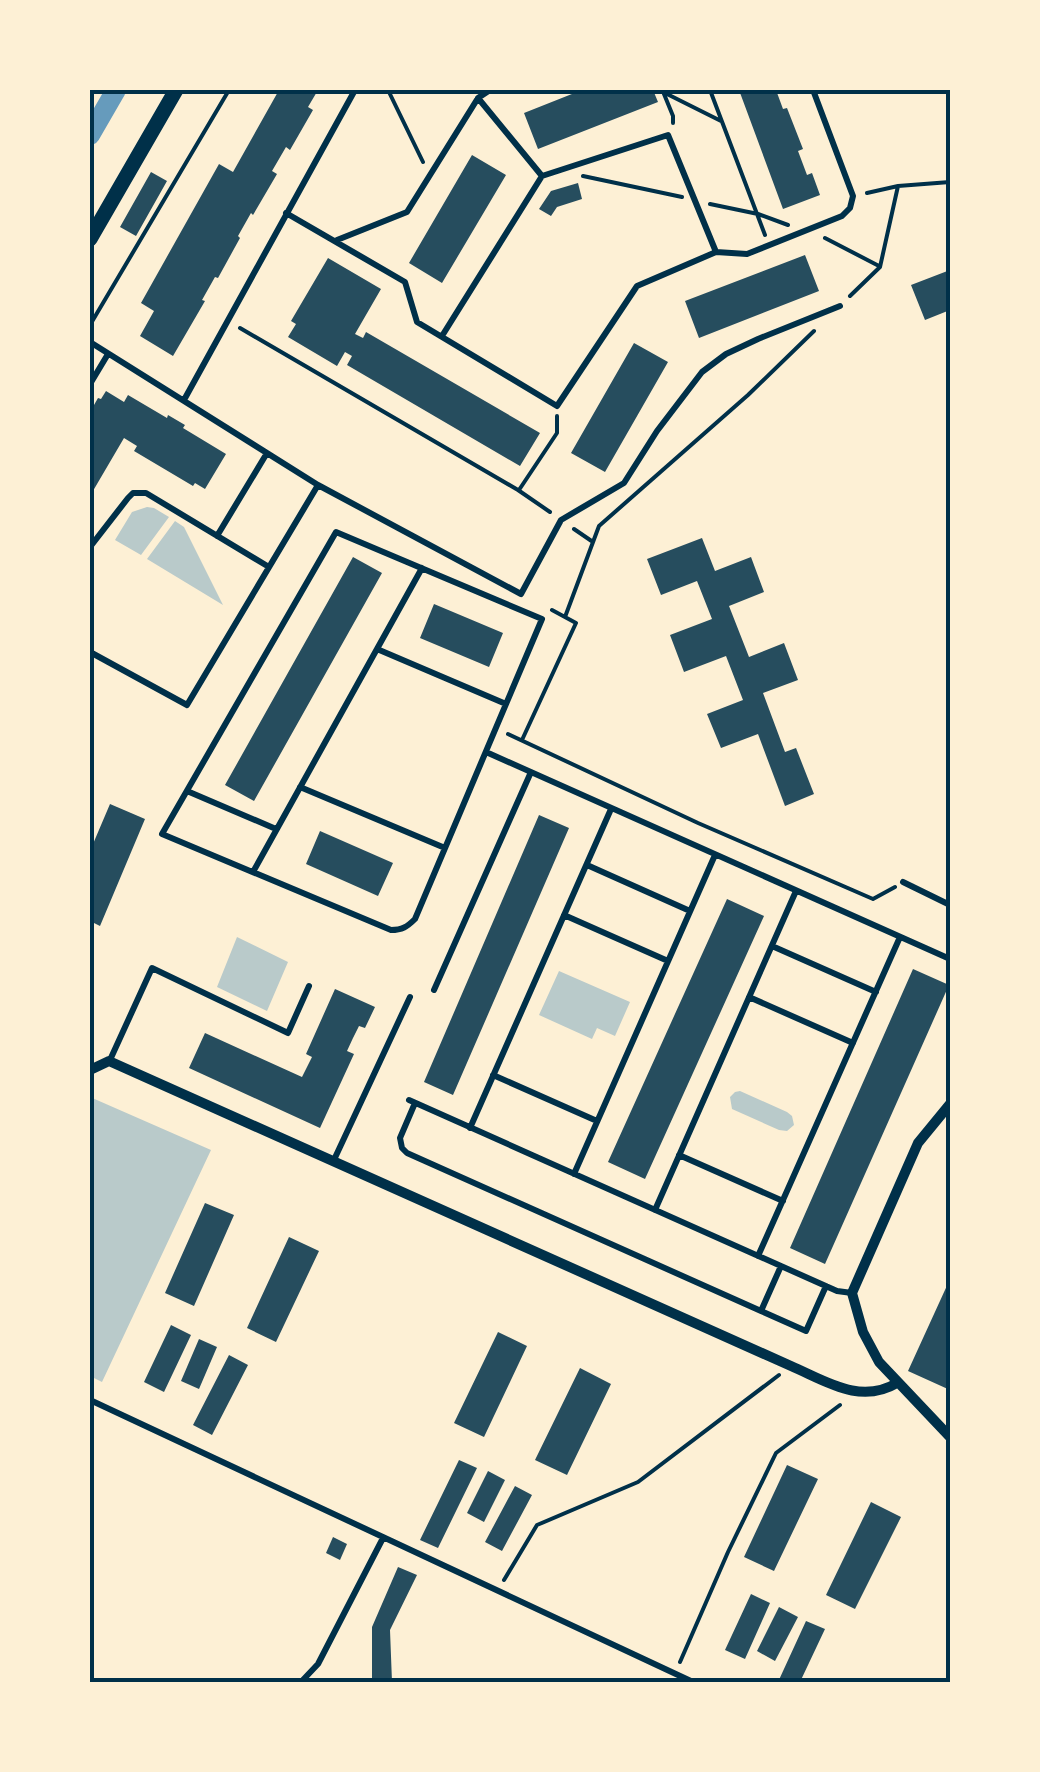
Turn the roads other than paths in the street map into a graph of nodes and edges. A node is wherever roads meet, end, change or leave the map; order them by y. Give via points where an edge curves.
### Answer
1 (176, 90) edge
2 (355, 90) edge
3 (490, 90) edge
4 (813, 90) edge
5 (478, 98) junction
6 (542, 176) junction
7 (286, 213) junction
8 (90, 239) edge
9 (337, 241) junction
10 (716, 252) junction
11 (840, 306) road end
12 (442, 337) junction
13 (90, 342) edge
14 (108, 354) junction
15 (90, 384) edge
16 (184, 400) junction
17 (267, 452) junction
18 (318, 485) junction
19 (218, 536) junction
20 (91, 544) edge
21 (270, 567) junction
22 (422, 568) junction
23 (377, 649) junction
24 (90, 652) edge
25 (506, 704) junction
26 (486, 752) junction
27 (531, 772) junction
28 (300, 787) junction
29 (186, 792) junction
30 (612, 808) junction
31 (276, 830) junction
32 (445, 848) junction
33 (715, 854) junction
34 (586, 865) junction
35 (253, 872) junction
36 (903, 882) road end
37 (796, 890) junction
38 (950, 905) edge
39 (690, 911) junction
40 (564, 916) junction
41 (900, 937) junction
42 (772, 946) junction
43 (950, 959) edge
44 (668, 962) junction
45 (310, 986) dead end
46 (434, 990) dead end
47 (876, 992) junction
48 (410, 997) dead end
49 (749, 997) junction
50 (853, 1043) junction
51 (109, 1061) junction
52 (90, 1070) edge
53 (494, 1075) junction
54 (950, 1104) edge
55 (597, 1121) junction
56 (470, 1128) junction
57 (679, 1155) junction
58 (333, 1162) junction
59 (574, 1174) junction
60 (783, 1201) junction
61 (655, 1210) junction
62 (758, 1256) junction
63 (781, 1266) junction
64 (826, 1286) junction
65 (852, 1293) junction
66 (760, 1311) junction
67 (897, 1383) junction
68 (90, 1400) edge
69 (950, 1434) edge
70 (383, 1538) junction
71 (301, 1682) edge
72 (694, 1682) edge

1 - 8 street
2 - 7 lane
3 - 5 lane
4 - 10 lane via 853,196 850,208 747,254
5 - 6 lane
5 - 9 lane via 407,212
6 - 10 lane via 668,135
6 - 12 lane
7 - 9 lane
7 - 16 lane
9 - 12 lane via 406,282 418,322
10 - 12 lane via 637,286 557,406
11 - 18 lane via 758,338 702,372 624,483 561,520 522,594
13 - 14 lane
14 - 15 lane
14 - 16 lane
16 - 17 lane
17 - 18 lane
17 - 19 lane
18 - 21 lane
19 - 20 lane via 140,492
19 - 21 lane
21 - 24 lane via 187,705
22 - 23 lane
22 - 25 lane via 542,619
22 - 29 lane via 336,532
23 - 25 lane
23 - 28 lane
25 - 26 lane
26 - 27 lane
26 - 32 lane
27 - 30 lane
27 - 46 lane
28 - 31 lane
28 - 32 lane
29 - 31 lane
29 - 35 lane via 162,834
30 - 33 lane
30 - 34 lane
31 - 35 lane
32 - 35 lane via 415,920 398,930
33 - 37 lane
33 - 39 lane
34 - 39 lane
34 - 40 lane
36 - 38 lane
37 - 41 lane
37 - 42 lane
39 - 44 lane
40 - 44 lane
40 - 53 lane
41 - 43 lane
41 - 47 lane
42 - 47 lane
42 - 49 lane
44 - 55 lane
45 - 51 lane via 288,1033 152,968
47 - 50 lane
48 - 58 lane
49 - 50 lane
49 - 57 lane
50 - 60 lane
51 - 52 street
51 - 58 street
53 - 55 lane
53 - 56 lane
54 - 65 street via 918,1143
55 - 59 lane
56 - 59 lane
56 - 66 lane via 412,1102 402,1148
57 - 60 lane
57 - 61 lane
58 - 67 street via 855,1393
59 - 61 lane
60 - 62 lane
61 - 62 lane
62 - 63 lane
63 - 64 lane
63 - 66 lane
64 - 65 lane
64 - 66 lane via 806,1331
65 - 67 street via 863,1332
67 - 69 street
68 - 70 lane
70 - 71 lane via 318,1664
70 - 72 lane

